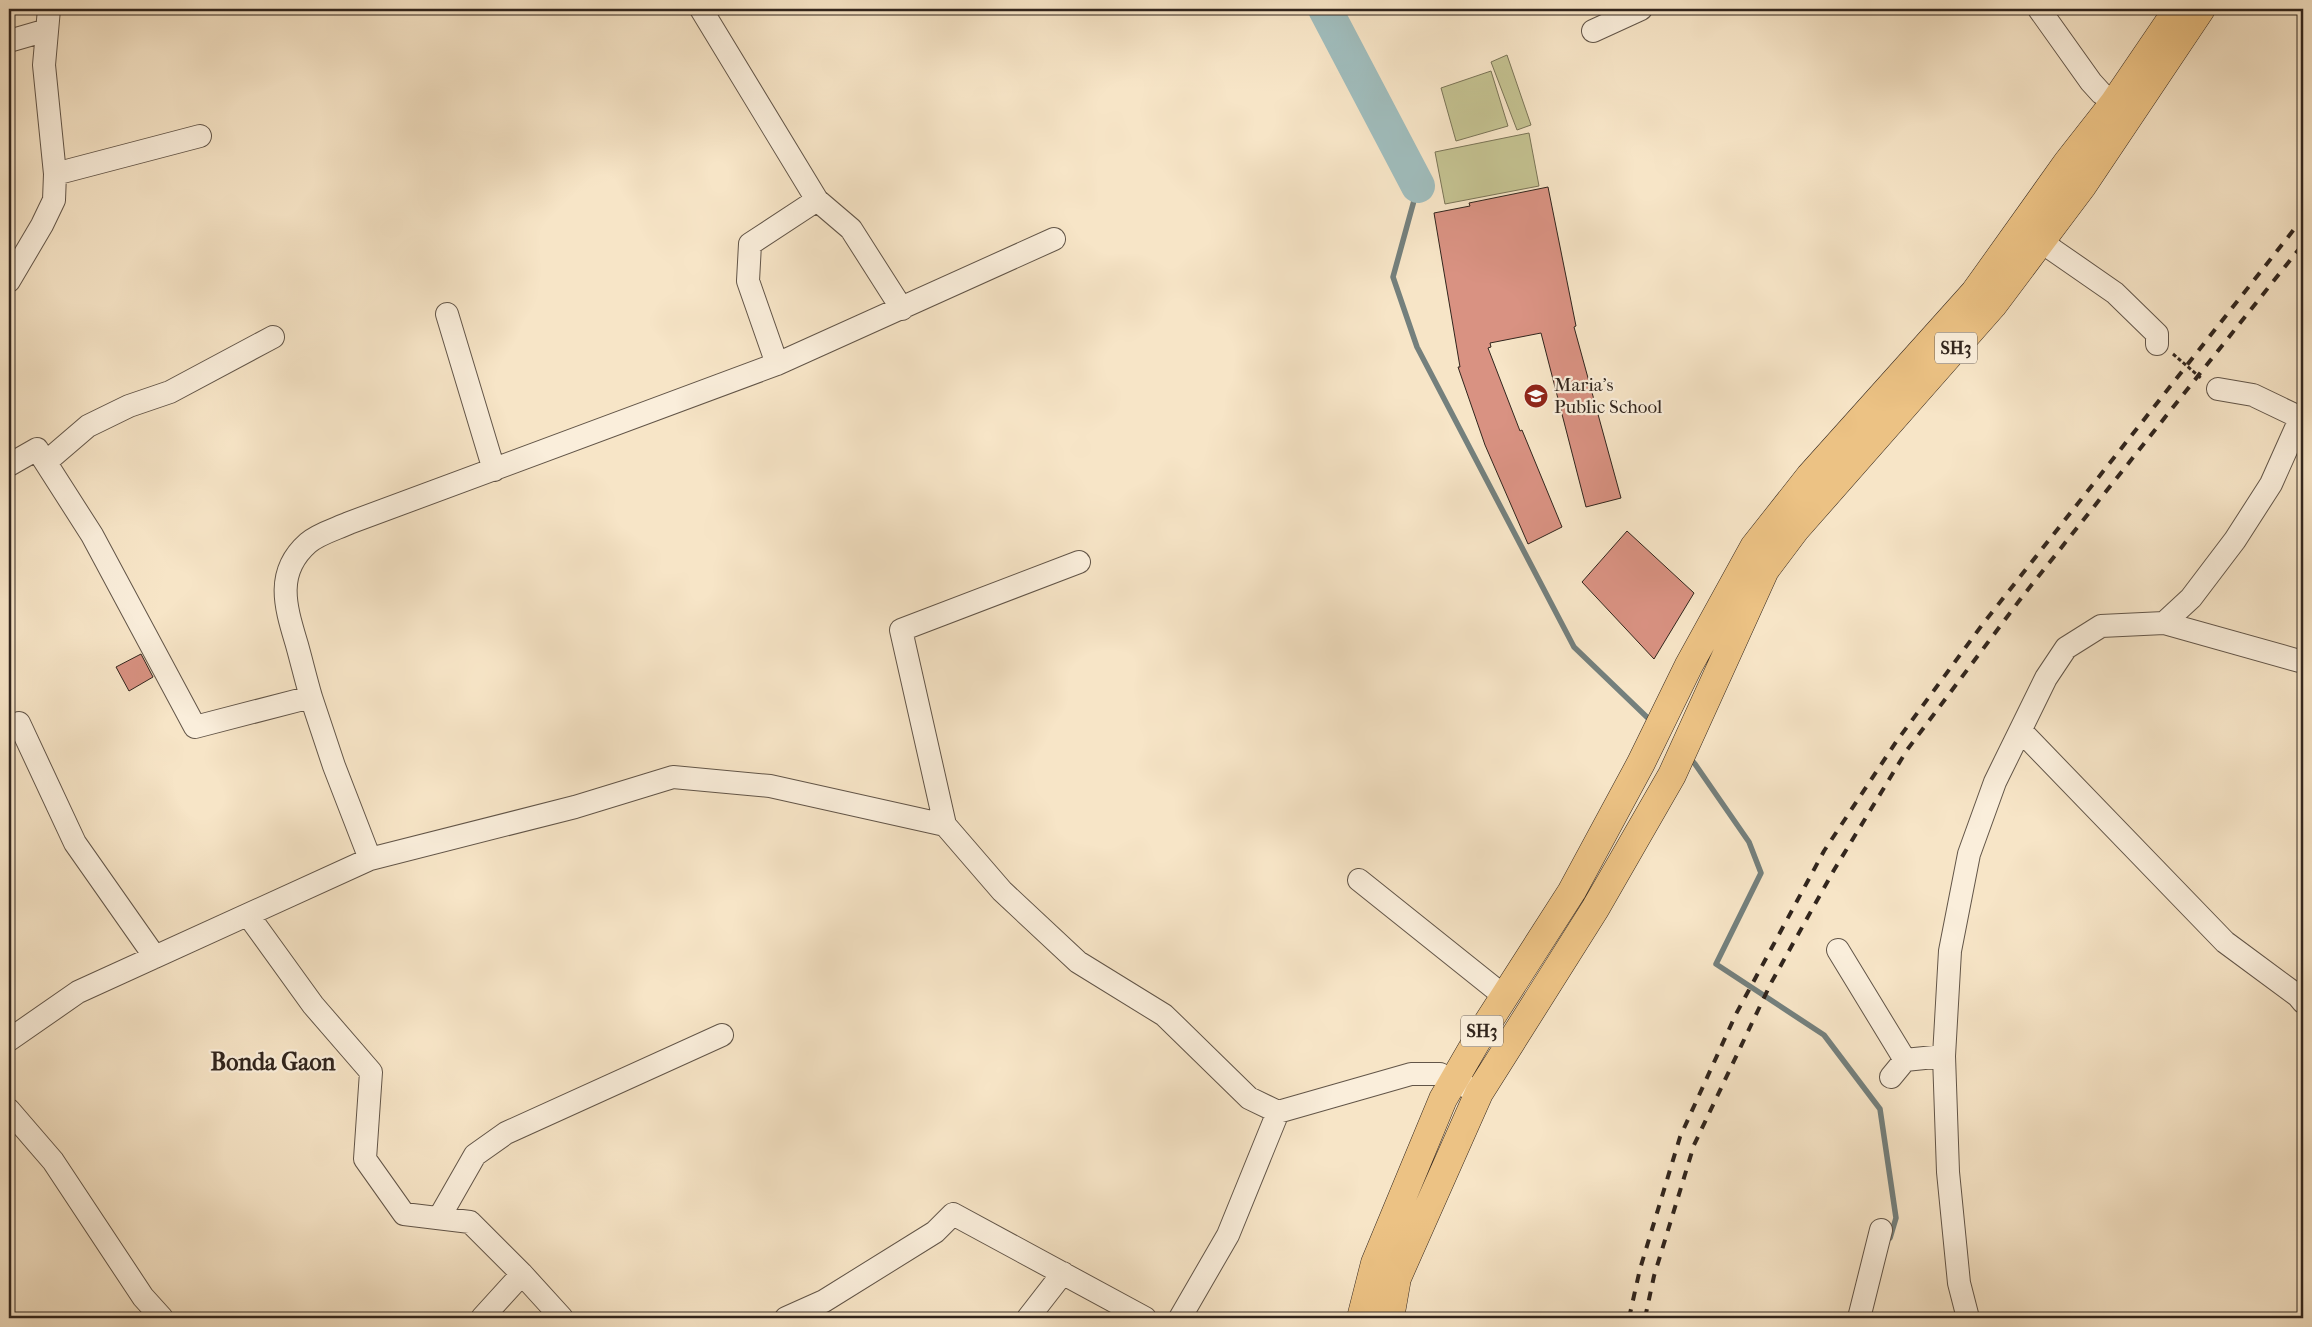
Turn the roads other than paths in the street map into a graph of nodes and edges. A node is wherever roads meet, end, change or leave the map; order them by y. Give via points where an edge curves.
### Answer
1 (701, 9) edge
2 (1641, 9) edge
3 (2039, 9) edge
4 (2178, 9) edge
5 (2201, 9) edge
6 (48, 19) edge
7 (1593, 31) dead end
8 (9, 41) edge
9 (2123, 108) junction
10 (200, 136) dead end
11 (55, 174) junction
12 (817, 200) junction
13 (1054, 239) dead end
14 (2043, 240) junction
15 (9, 281) edge
16 (902, 309) junction
17 (446, 314) dead end
18 (273, 338) dead end
19 (2157, 344) road end
20 (777, 364) junction
21 (2218, 389) road end
22 (2302, 419) edge
23 (46, 462) junction
24 (9, 465) edge
25 (494, 470) junction
26 (1080, 562) dead end
27 (2164, 623) junction
28 (2303, 662) edge
29 (311, 697) junction
30 (19, 723) dead end
31 (2021, 731) junction
32 (945, 825) junction
33 (370, 860) junction
34 (1359, 880) dead end
35 (248, 915) junction
36 (1838, 950) dead end
37 (155, 957) junction
38 (1504, 996) junction
39 (2303, 1002) edge
40 (722, 1035) dead end
41 (9, 1040) edge
42 (1944, 1056) junction
43 (1454, 1080) junction
44 (1479, 1094) junction
45 (9, 1110) edge
46 (1278, 1112) junction
47 (439, 1218) junction
48 (1881, 1230) dead end
49 (1063, 1273) junction
50 (522, 1274) junction
51 (162, 1318) edge
52 (482, 1318) edge
53 (562, 1318) edge
54 (786, 1318) edge
55 (1028, 1318) edge
56 (1144, 1318) edge
57 (1180, 1318) edge
58 (1361, 1318) edge
59 (1390, 1318) edge
60 (1859, 1318) edge
61 (1968, 1318) edge

1 - 12 street
2 - 7 street
3 - 9 street via 2091,82
4 - 9 main road, SH3
5 - 9 main road, SH3
6 - 8 street
6 - 11 street via 44,65
9 - 14 main road, SH3
9 - 38 main road, SH3 via 2062,170 1975,292 1810,476 1754,547 1572,891
10 - 11 street
11 - 15 street via 54,200
12 - 16 street via 851,229
12 - 20 street via 750,244 748,281
13 - 16 street
14 - 19 street via 2115,293 2157,334
14 - 44 main road, SH3 via 1993,305 1776,554 1754,591 1672,775 1595,909
16 - 20 street
17 - 25 street
18 - 23 street via 170,392 129,406 88,426
20 - 25 street
21 - 22 street via 2252,395
22 - 27 street via 2272,484 2235,540 2191,598
23 - 24 street via 37,449
23 - 29 street via 92,535 195,728
25 - 29 street via 349,523 309,542 295,557 287,573 287,612
26 - 32 street via 901,630
27 - 28 street
27 - 31 street via 2101,626 2066,648 2046,678
29 - 33 street
30 - 37 street via 75,843
31 - 39 street via 2225,942
31 - 42 street via 1995,782 1969,854 1950,951
32 - 33 street via 770,786 673,777 576,807
32 - 46 street via 1002,891 1078,962 1164,1015 1249,1098
33 - 35 street
34 - 38 street
35 - 37 street
35 - 47 street via 313,1005 371,1072 365,1159 404,1214
36 - 42 street via 1898,1069
37 - 41 street via 78,992
38 - 43 main road, SH3
40 - 47 street via 506,1133 476,1155
42 - 61 street via 1948,1172 1959,1283
43 - 44 street
43 - 46 street via 1440,1074 1411,1074
43 - 58 main road, SH3 via 1443,1099 1375,1263
44 - 59 main road, SH3 via 1397,1278
45 - 51 street via 53,1161 143,1297
46 - 57 street via 1228,1235
47 - 50 street via 470,1222
48 - 60 street
49 - 54 street via 953,1214 934,1232 824,1301
49 - 55 street
49 - 56 street
50 - 52 street
50 - 53 street

